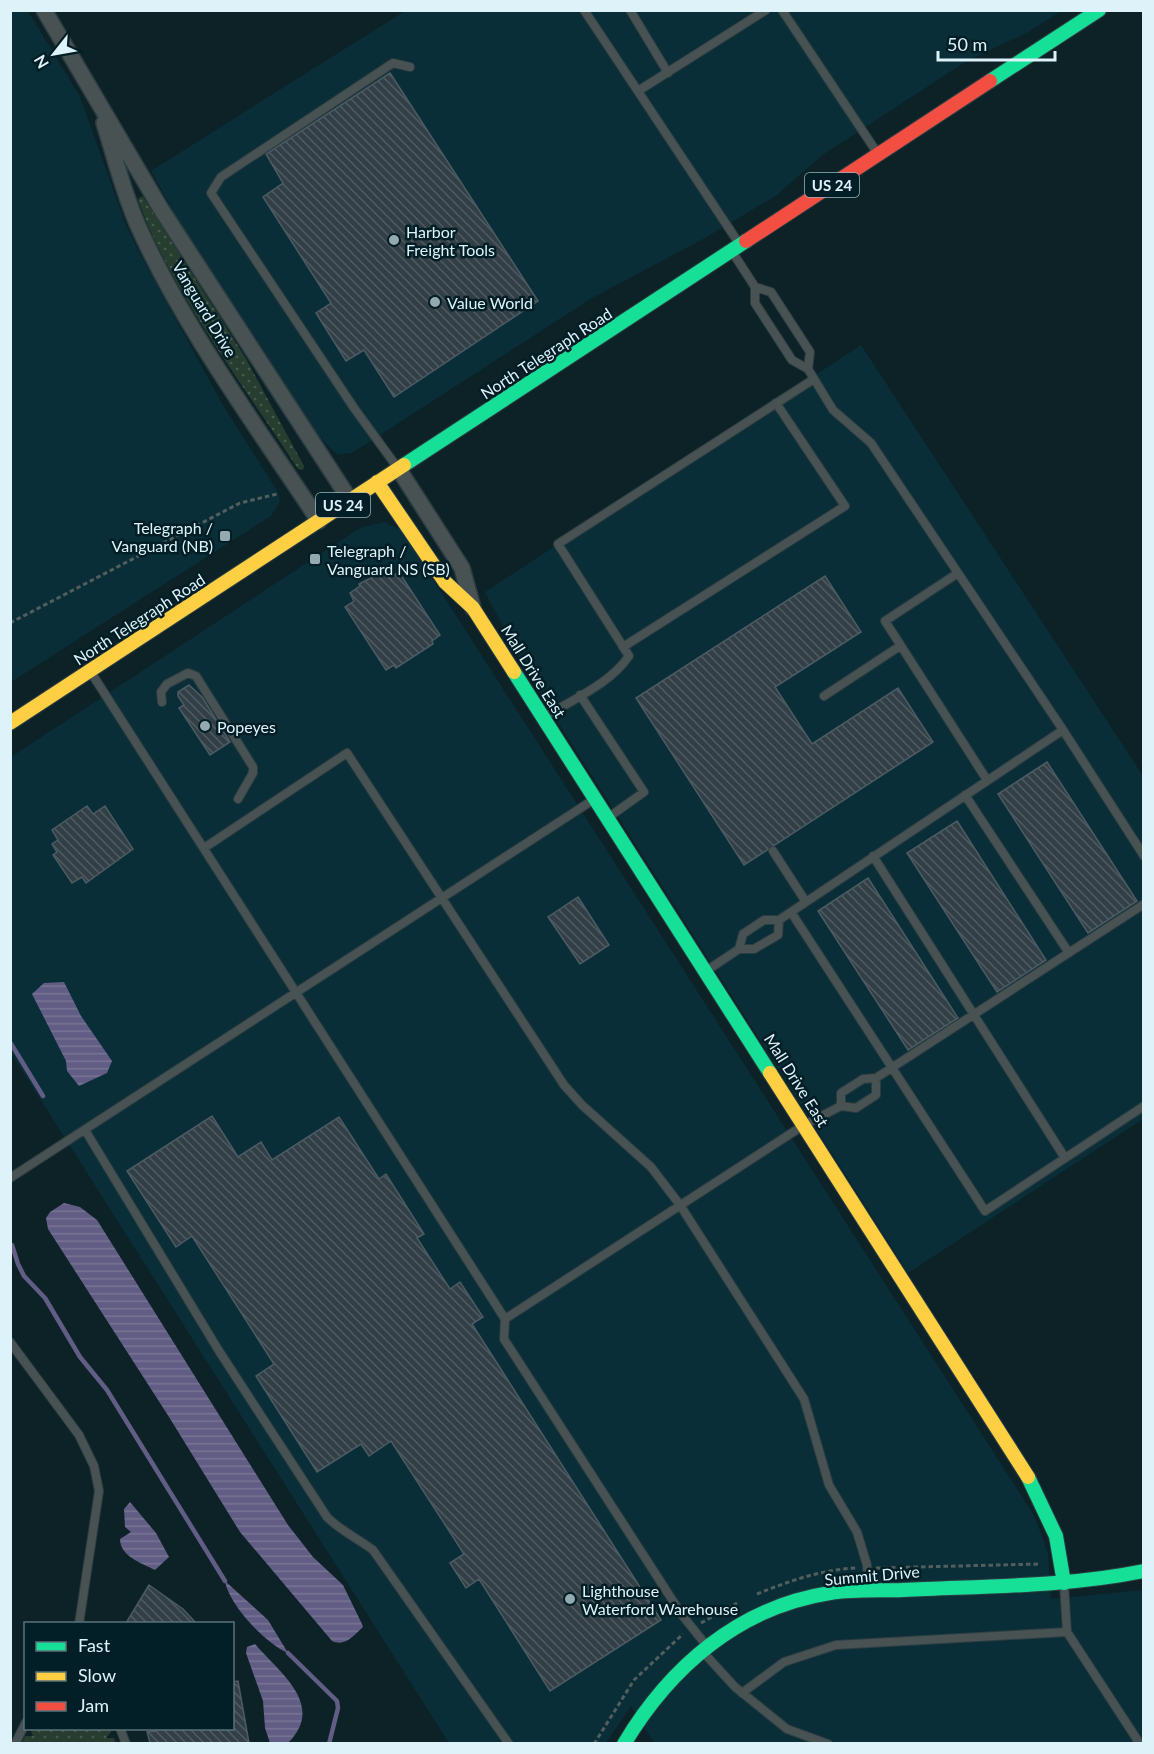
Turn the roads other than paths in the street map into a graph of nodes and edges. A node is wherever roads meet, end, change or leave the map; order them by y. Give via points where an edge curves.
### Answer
1 (44, 10) edge
2 (584, 10) edge
3 (630, 10) edge
4 (766, 10) edge
5 (782, 10) edge
6 (1099, 10) edge
7 (410, 67) dead end
8 (668, 73) junction
9 (638, 91) junction
10 (96, 98) junction
11 (879, 155) junction
12 (736, 248) junction
13 (755, 287) junction
14 (808, 369) junction
15 (814, 379) junction
16 (776, 403) junction
17 (398, 468) junction
18 (377, 482) junction
19 (350, 500) junction
20 (319, 521) junction
21 (958, 573) junction
22 (473, 608) junction
23 (900, 646) junction
24 (623, 647) junction
25 (90, 670) junction
26 (580, 695) junction
27 (824, 696) dead end
28 (162, 702) dead end
29 (542, 719) junction
30 (10, 723) edge
31 (1063, 730) junction
32 (987, 780) junction
33 (965, 795) junction
34 (238, 799) dead end
35 (595, 799) junction
36 (607, 818) junction
37 (204, 848) junction
38 (773, 851) dead end
39 (873, 856) junction
40 (1143, 856) edge
41 (443, 898) junction
42 (806, 902) junction
43 (1143, 904) edge
44 (791, 912) junction
45 (778, 920) junction
46 (739, 949) junction
47 (1069, 953) junction
48 (706, 971) junction
49 (298, 994) junction
50 (975, 1014) junction
51 (891, 1069) junction
52 (876, 1078) junction
53 (841, 1106) junction
54 (1143, 1106) edge
55 (804, 1125) junction
56 (85, 1130) junction
57 (1065, 1158) junction
58 (10, 1178) edge
59 (680, 1205) junction
60 (505, 1320) junction
61 (10, 1342) edge
62 (1143, 1571) edge
63 (1064, 1582) junction
64 (868, 1589) junction
65 (79, 1622) edge
66 (1067, 1632) junction
67 (705, 1649) junction
68 (742, 1693) junction
69 (24, 1726) edge
70 (15, 1743) edge
71 (509, 1743) edge
72 (624, 1743) edge
73 (828, 1743) edge
74 (1140, 1743) edge

1 - 10 street, Vanguard Drive
2 - 9 lane
3 - 8 lane
4 - 8 lane
5 - 11 lane
6 - 11 street, North Telegraph Road / US 24
7 - 17 lane via 393,63 375,74 221,177 211,193
8 - 9 lane
9 - 12 lane
10 - 19 street, Vanguard Drive via 161,209
10 - 20 street, Vanguard Drive via 129,204 145,241 185,314
11 - 12 street, North Telegraph Road / US 24
12 - 13 lane
12 - 17 street, North Telegraph Road / US 24
13 - 14 lane via 755,303 792,360
13 - 14 lane via 771,292 810,352
14 - 15 lane
15 - 16 lane
15 - 21 lane via 832,410 871,443
16 - 24 lane via 558,544
16 - 24 lane via 845,506
17 - 18 street, North Telegraph Road / US 24
17 - 22 street, Mall Drive East via 462,568
18 - 19 street, North Telegraph Road / US 24
18 - 22 street, Mall Drive East via 445,582
19 - 20 street, North Telegraph Road / US 24
20 - 25 street, North Telegraph Road / US 24
21 - 23 lane via 885,621
21 - 31 lane
22 - 29 street, Mall Drive East
23 - 27 lane
23 - 32 lane
24 - 26 lane via 629,656 621,667
25 - 30 street, North Telegraph Road / US 24
25 - 37 lane
26 - 29 lane
26 - 36 lane via 644,792
28 - 34 lane via 161,692 167,684 188,673 196,676 254,767
29 - 35 street, Mall Drive East
31 - 32 lane
31 - 40 lane
32 - 33 lane
33 - 39 lane
33 - 47 lane
35 - 36 street, Mall Drive East
35 - 41 lane
36 - 48 street, Mall Drive East
37 - 41 lane via 347,753
37 - 49 lane
38 - 42 lane
39 - 42 lane
39 - 50 lane
41 - 49 lane
41 - 59 lane via 564,1085 651,1167
42 - 44 lane
43 - 47 lane
44 - 45 lane
44 - 51 lane
45 - 46 lane via 764,920 743,934
45 - 46 lane via 778,935 754,949
46 - 48 lane
47 - 50 lane
48 - 55 street, Mall Drive East
49 - 56 lane
49 - 60 lane
50 - 51 lane
50 - 57 lane
51 - 52 lane
51 - 57 lane via 985,1211
52 - 53 lane via 863,1079 841,1093
52 - 53 lane via 876,1095 856,1108
53 - 55 lane
54 - 57 lane
55 - 59 lane
55 - 63 street, Mall Drive East via 1046,1508 1057,1536
56 - 58 lane
56 - 71 lane via 219,1351 327,1517 341,1531 373,1550
59 - 60 lane
59 - 64 lane via 804,1399 829,1485 858,1532 867,1565
60 - 67 lane via 504,1339
61 - 65 lane via 79,1436 94,1466 99,1491
62 - 63 street, Summit Drive via 1095,1581
63 - 64 street, Summit Drive
63 - 66 lane
64 - 67 street, Summit Drive via 796,1602 731,1629
66 - 68 lane via 836,1645 784,1662
66 - 74 lane
67 - 68 lane
67 - 72 street, Summit Drive via 655,1697
68 - 73 lane via 787,1729
69 - 70 lane

